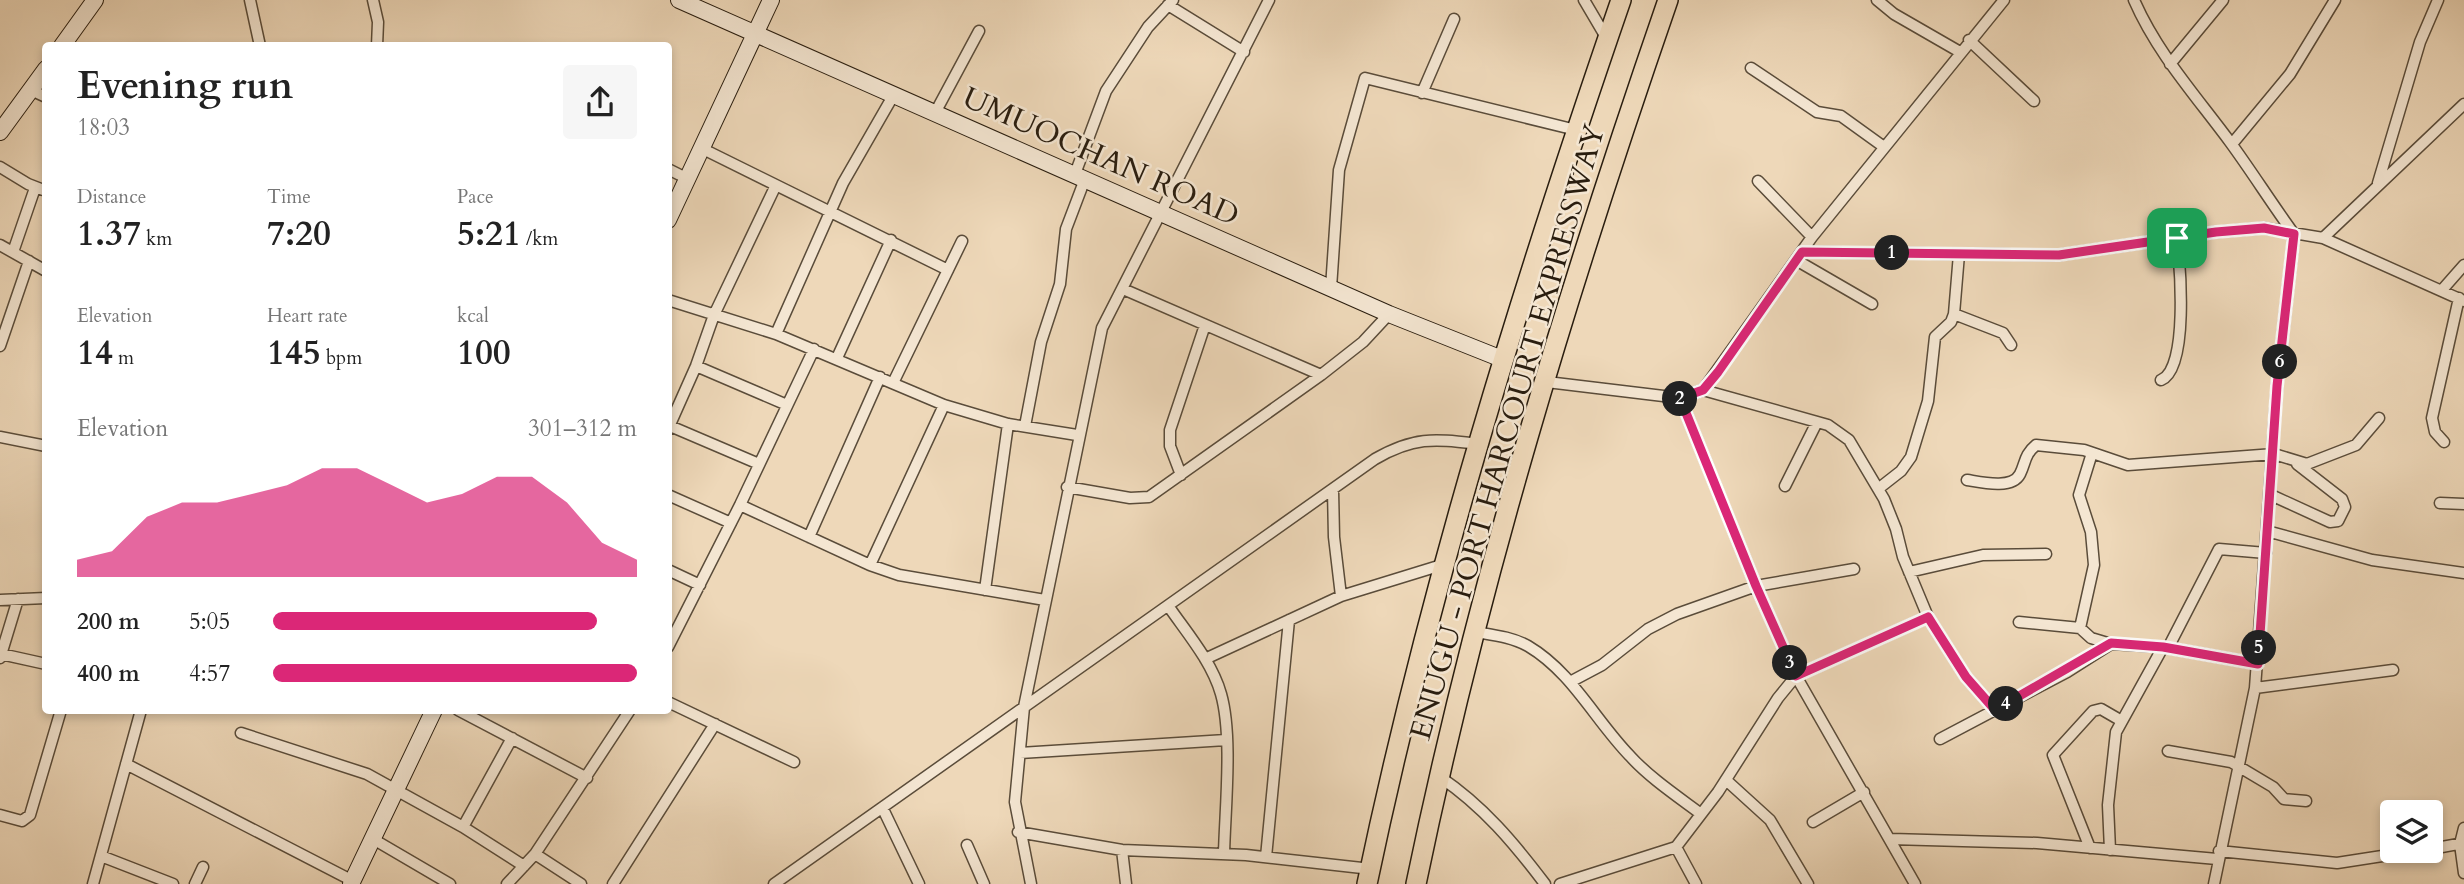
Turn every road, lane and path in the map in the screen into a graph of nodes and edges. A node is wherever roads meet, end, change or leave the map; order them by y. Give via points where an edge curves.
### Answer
1 (95, 0) edge
2 (250, 0) edge
3 (373, 0) edge
4 (679, 0) edge
5 (771, 0) edge
6 (1269, 0) edge
7 (1584, 0) edge
8 (1621, 0) edge
9 (1668, 0) edge
10 (1877, 0) edge
11 (2004, 0) edge
12 (2134, 0) edge
13 (2223, 0) edge
14 (2335, 0) edge
15 (2438, 0) edge
16 (1170, 3) edge
17 (1454, 19) dead end
18 (979, 31) dead end
19 (756, 33) junction
20 (1607, 39) junction
21 (1969, 40) junction
22 (65, 42) edge
23 (259, 42) edge
24 (377, 42) edge
25 (1244, 52) junction
26 (1960, 52) junction
27 (2171, 64) junction
28 (1751, 68) dead end
29 (38, 93) edge
30 (1422, 93) junction
31 (893, 96) junction
32 (2034, 101) dead end
33 (2464, 104) edge
34 (935, 113) junction
35 (1576, 130) junction
36 (0, 132) edge
37 (2232, 144) junction
38 (1884, 147) junction
39 (703, 149) junction
40 (0, 167) edge
41 (672, 171) edge
42 (1080, 177) junction
43 (688, 178) junction
44 (1758, 181) dead end
45 (2378, 183) junction
46 (776, 185) junction
47 (40, 189) edge
48 (830, 210) junction
49 (672, 212) edge
50 (1162, 214) junction
51 (2294, 234) junction
52 (1812, 237) junction
53 (2177, 238) junction
54 (2323, 238) junction
55 (891, 240) junction
56 (962, 241) dead end
57 (0, 245) edge
58 (13, 253) junction
59 (1959, 254) junction
60 (1799, 256) junction
61 (29, 261) junction
62 (2464, 265) edge
63 (42, 269) edge
64 (948, 270) junction
65 (1332, 288) junction
66 (1123, 289) junction
67 (2442, 290) junction
68 (2461, 299) edge
69 (672, 301) edge
70 (1872, 304) dead end
71 (1389, 314) junction
72 (1954, 314) junction
73 (714, 315) junction
74 (1205, 325) junction
75 (776, 334) junction
76 (2011, 345) dead end
77 (0, 346) edge
78 (814, 349) junction
79 (837, 358) junction
80 (1502, 359) junction
81 (696, 366) junction
82 (1321, 375) junction
83 (880, 377) junction
84 (2161, 380) dead end
85 (1546, 382) junction
86 (893, 383) junction
87 (1703, 390) junction
88 (1680, 398) junction
89 (787, 405) junction
90 (944, 405) junction
91 (2379, 418) dead end
92 (672, 421) edge
93 (1817, 422) junction
94 (1008, 424) junction
95 (1025, 426) junction
96 (672, 429) edge
97 (1077, 435) junction
98 (0, 437) edge
99 (2444, 442) dead end
100 (1479, 443) junction
101 (42, 445) edge
102 (2092, 453) junction
103 (2274, 454) junction
104 (2292, 461) junction
105 (759, 464) junction
106 (1181, 475) junction
107 (1966, 480) dead end
108 (1786, 486) dead end
109 (1067, 487) junction
110 (1878, 489) junction
111 (1333, 490) junction
112 (2271, 495) junction
113 (672, 497) edge
114 (2440, 503) dead end
115 (2464, 504) edge
116 (740, 505) junction
117 (731, 523) junction
118 (2267, 531) junction
119 (809, 537) junction
120 (2266, 553) junction
121 (2046, 554) dead end
122 (1444, 564) junction
123 (870, 565) junction
124 (1854, 569) dead end
125 (672, 572) edge
126 (1909, 572) junction
127 (2464, 573) edge
128 (700, 585) junction
129 (1756, 586) junction
130 (985, 590) junction
131 (1341, 596) junction
132 (42, 598) edge
133 (18, 599) junction
134 (0, 600) edge
135 (1045, 600) junction
136 (1169, 607) junction
137 (1928, 617) junction
138 (1289, 620) junction
139 (2019, 622) dead end
140 (2080, 628) junction
141 (1476, 632) junction
142 (2091, 638) junction
143 (672, 640) edge
144 (2111, 643) junction
145 (2165, 647) junction
146 (1, 656) edge
147 (2091, 656) junction
148 (1205, 659) junction
149 (42, 663) edge
150 (2258, 664) junction
151 (2393, 670) dead end
152 (1796, 676) junction
153 (1570, 682) junction
154 (2255, 688) junction
155 (672, 704) edge
156 (1024, 707) junction
157 (1995, 710) junction
158 (60, 714) edge
159 (140, 714) edge
160 (432, 714) edge
161 (466, 714) edge
162 (627, 714) edge
163 (2120, 720) junction
164 (715, 724) junction
165 (241, 733) dead end
166 (512, 738) junction
167 (1940, 739) dead end
168 (1226, 740) junction
169 (2168, 751) dead end
170 (1020, 753) junction
171 (794, 762) dead end
172 (126, 764) junction
173 (2239, 768) junction
174 (1440, 777) junction
175 (587, 778) junction
176 (1726, 780) junction
177 (396, 790) junction
178 (1864, 792) junction
179 (2306, 801) dead end
180 (883, 809) junction
181 (1701, 814) junction
182 (0, 815) edge
183 (1813, 822) dead end
184 (463, 827) junction
185 (2464, 828) edge
186 (1018, 832) junction
187 (373, 839) junction
188 (1891, 839) junction
189 (2462, 844) edge
190 (967, 845) dead end
191 (1676, 847) junction
192 (2443, 847) edge
193 (2090, 848) junction
194 (1122, 850) junction
195 (2109, 850) junction
196 (535, 854) junction
197 (1224, 854) junction
198 (2218, 855) junction
199 (101, 856) junction
200 (1266, 856) junction
201 (2380, 856) edge
202 (524, 866) junction
203 (203, 867) dead end
204 (2464, 873) edge
205 (1369, 876) edge
206 (352, 882) edge
207 (93, 884) edge
208 (173, 884) edge
209 (195, 884) edge
210 (450, 884) edge
211 (507, 884) edge
212 (581, 884) edge
213 (613, 884) edge
214 (774, 884) edge
215 (919, 884) edge
216 (984, 884) edge
217 (1031, 884) edge
218 (1126, 884) edge
219 (1416, 884) edge
220 (1545, 884) edge
221 (1560, 884) edge
222 (1696, 884) edge
223 (1808, 884) edge
224 (1915, 884) edge
225 (2214, 884) edge

1 - 22 street
2 - 23 street
3 - 24 street
4 - 19 street, UMUOCHAN ROAD
5 - 19 street
6 - 25 street
7 - 20 street
8 - 20 highway, ENUGU - PORT HARCOURT EXPRESSWAY
9 - 85 highway, ENUGU - PORT HARCOURT EXPRESSWAY
10 - 26 street
11 - 21 street
12 - 27 street
13 - 27 street
14 - 37 street via 2290,74
15 - 45 street via 2420,42
16 - 25 street
16 - 42 street via 1148,27 1106,91
17 - 30 street
18 - 34 street
19 - 31 street, UMUOCHAN ROAD
19 - 39 street
20 - 35 highway, ENUGU - PORT HARCOURT EXPRESSWAY
21 - 26 street
21 - 32 street
25 - 50 street
26 - 38 street
27 - 37 street
28 - 38 street via 1817,111 1842,116
29 - 36 street
30 - 35 street
30 - 65 street via 1364,78 1339,170
31 - 34 street, UMUOCHAN ROAD
31 - 48 street
33 - 45 street
34 - 42 street, UMUOCHAN ROAD
35 - 80 highway, ENUGU - PORT HARCOURT EXPRESSWAY
37 - 51 street
38 - 52 street
39 - 43 street
39 - 46 street
40 - 47 street
41 - 43 street
42 - 50 street, UMUOCHAN ROAD
42 - 95 street via 1066,229 1060,284 1041,341
43 - 49 street
44 - 52 street
45 - 54 street
46 - 48 street
46 - 73 street
47 - 58 street
48 - 55 street
48 - 75 street
50 - 65 street, UMUOCHAN ROAD
50 - 66 street
51 - 53 street via 2264,228
51 - 54 street
51 - 103 street
52 - 60 street
53 - 59 street via 2059,255
53 - 84 street via 2180,324 2173,368
54 - 67 street
55 - 64 street
55 - 79 street
56 - 64 street
57 - 58 street
58 - 61 street
59 - 60 street
59 - 72 street
60 - 70 street
60 - 87 street
61 - 63 street
61 - 77 street
62 - 67 street
64 - 86 street
65 - 71 street, UMUOCHAN ROAD
66 - 74 street
66 - 97 street via 1102,328
67 - 68 street
68 - 99 street via 2432,418 2435,432
69 - 73 street
71 - 80 street, UMUOCHAN ROAD
71 - 82 street
72 - 76 street via 2003,332
72 - 110 street via 1936,337 1928,401 1911,457
73 - 75 street
73 - 81 street
74 - 82 street
74 - 106 street via 1170,430 1170,446
75 - 78 street
78 - 79 street
78 - 89 street
79 - 83 street
80 - 100 highway, ENUGU - PORT HARCOURT EXPRESSWAY
81 - 89 street
81 - 92 street
82 - 106 street
83 - 86 street
83 - 119 street
85 - 88 street
85 - 141 highway, ENUGU - PORT HARCOURT EXPRESSWAY
86 - 90 street
87 - 88 street
87 - 93 street
88 - 129 street
89 - 105 street
90 - 94 street
90 - 123 street
91 - 104 street via 2349,449 2307,464
93 - 108 street
93 - 110 street via 1849,440
94 - 95 street
94 - 130 street
95 - 97 street
96 - 105 street
97 - 109 street
98 - 101 street
100 - 111 street via 1431,438 1399,445
100 - 122 highway, ENUGU - PORT HARCOURT EXPRESSWAY
102 - 103 street via 2128,465
102 - 107 street via 2036,446 2026,453 2015,480
102 - 140 street via 2079,495 2091,532 2094,565
103 - 104 street
103 - 112 street
104 - 112 street via 2342,499 2343,515 2330,522
105 - 116 street
106 - 109 street via 1140,499
109 - 135 street
110 - 126 street
111 - 131 street
111 - 136 street
112 - 118 street
113 - 117 street
114 - 115 street
116 - 117 street
116 - 119 street
117 - 128 street
118 - 120 street
118 - 127 street via 2372,560
119 - 123 street
120 - 145 street via 2219,549
120 - 150 street
121 - 126 street via 1983,555
122 - 131 street
122 - 205 highway, ENUGU - PORT HARCOURT EXPRESSWAY
123 - 130 street via 922,581
124 - 129 street
125 - 128 street
126 - 137 street
128 - 143 street
129 - 152 street
129 - 153 street via 1658,624
130 - 135 street
131 - 138 street
132 - 133 street
133 - 134 street
133 - 146 street
135 - 156 street
136 - 148 street
136 - 156 street
137 - 152 street
137 - 157 street via 1966,677
138 - 148 street
138 - 200 street
139 - 140 street
140 - 142 street
141 - 153 street via 1527,645
141 - 174 highway, ENUGU - PORT HARCOURT EXPRESSWAY
142 - 144 street
142 - 147 street
144 - 145 street
144 - 147 street
145 - 150 street
145 - 163 street
146 - 149 street
147 - 157 street
148 - 168 street via 1222,694
150 - 154 street
151 - 154 street
152 - 176 street
152 - 178 street
153 - 181 street via 1633,760
154 - 173 street
155 - 164 street
156 - 170 street
156 - 180 street
157 - 167 street
158 - 182 street via 30,815 22,821
159 - 172 street
160 - 177 street
161 - 166 street
162 - 175 street
163 - 193 street via 2101,709 2093,711 2053,755
163 - 195 street via 2113,744
164 - 171 street
164 - 213 street
165 - 177 street via 351,768
166 - 175 street
166 - 184 street
168 - 170 street
168 - 197 street
169 - 173 street via 2222,760
170 - 186 street via 1014,802
172 - 199 street
172 - 206 street
173 - 179 street via 2273,787 2284,799
173 - 198 street
174 - 219 highway, ENUGU - PORT HARCOURT EXPRESSWAY
174 - 220 street via 1506,833
175 - 196 street
176 - 181 street
176 - 223 street via 1770,820
177 - 184 street
177 - 187 street
178 - 183 street
178 - 188 street
180 - 214 street
180 - 215 street
181 - 191 street
184 - 202 street
185 - 189 street
186 - 194 street
186 - 217 street
187 - 206 street
187 - 210 street
188 - 193 street
188 - 224 street
189 - 192 street
189 - 204 street
190 - 216 street
191 - 221 street
191 - 222 street
193 - 195 street
194 - 197 street
194 - 218 street
195 - 198 street
196 - 202 street
196 - 212 street
197 - 200 street
198 - 201 street via 2337,863
198 - 225 street
199 - 207 street
199 - 208 street
200 - 205 street
202 - 211 street
203 - 209 street

